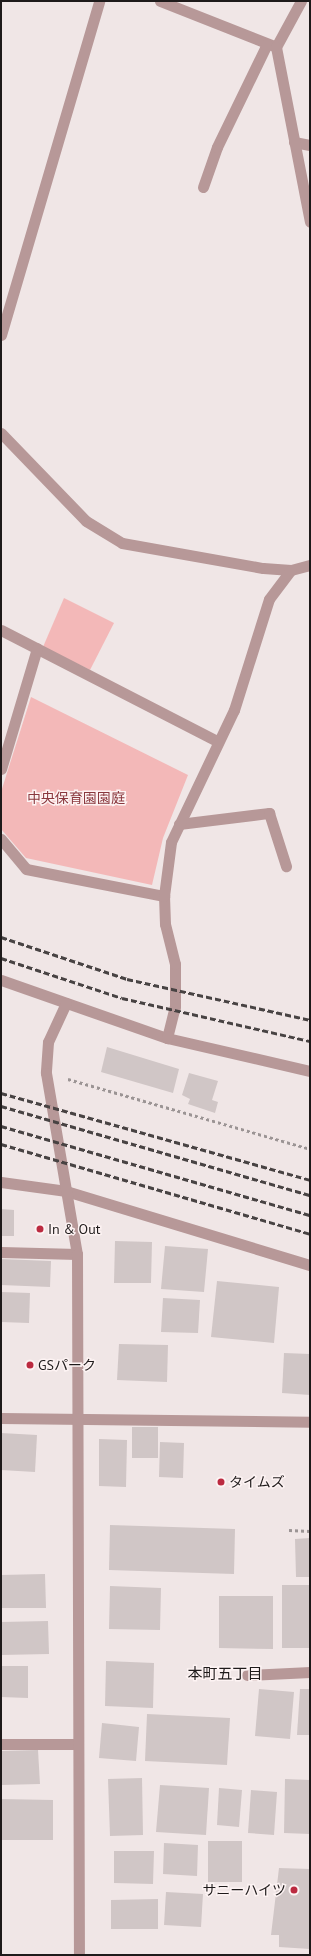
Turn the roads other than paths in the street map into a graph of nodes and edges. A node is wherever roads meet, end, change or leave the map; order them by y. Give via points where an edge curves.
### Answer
1 (99, 1) edge
2 (160, 1) edge
3 (301, 1) edge
4 (272, 45) junction
5 (294, 142) junction
6 (310, 145) edge
7 (203, 187) dead end
8 (310, 222) edge
9 (1, 335) edge
10 (1, 434) edge
11 (310, 566) edge
12 (291, 570) junction
13 (1, 630) edge
14 (38, 648) junction
15 (217, 741) junction
16 (1, 769) edge
17 (179, 824) junction
18 (1, 839) edge
19 (286, 866) dead end
20 (164, 896) junction
21 (1, 980) edge
22 (66, 1003) junction
23 (167, 1038) junction
24 (310, 1071) edge
25 (1, 1182) edge
26 (66, 1191) junction
27 (1, 1252) edge
28 (77, 1254) junction
29 (310, 1265) edge
30 (1, 1418) edge
31 (78, 1419) junction
32 (310, 1422) edge
33 (310, 1672) edge
34 (247, 1675) dead end
35 (1, 1744) edge
36 (78, 1744) junction
37 (79, 1955) edge

1 - 9 street
2 - 4 street
3 - 4 street
4 - 5 street
4 - 7 street via 217,147
5 - 6 street
5 - 8 street
10 - 12 street via 86,521 122,542 171,554
11 - 12 street
12 - 15 street via 269,599 234,710
13 - 14 street
14 - 15 street
14 - 16 street
15 - 17 street
17 - 19 street via 269,814
17 - 20 street via 165,870
18 - 20 street via 26,869
20 - 23 street via 165,924 175,964 174,1007
21 - 22 street
22 - 23 street
22 - 26 street via 48,1042 46,1073
23 - 24 street
25 - 26 street
26 - 28 street
26 - 29 street
27 - 28 street
28 - 31 street
30 - 31 street
31 - 32 street
31 - 36 street
33 - 34 street
35 - 36 street
36 - 37 street

